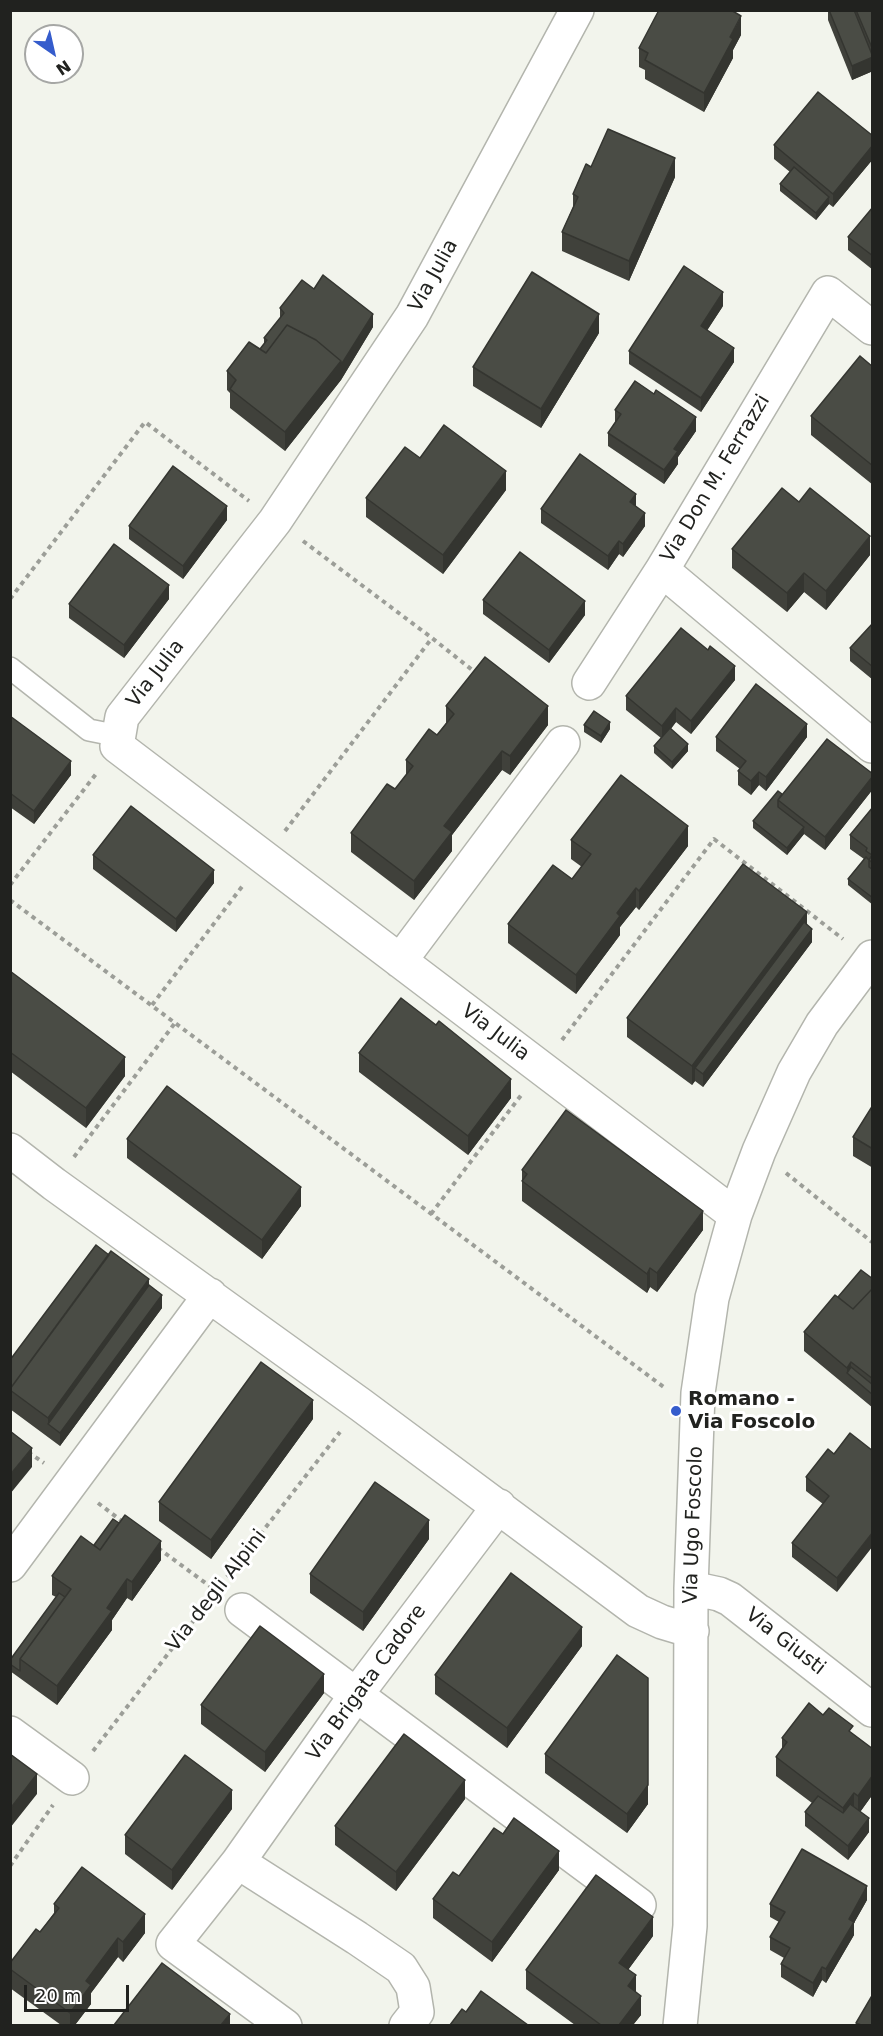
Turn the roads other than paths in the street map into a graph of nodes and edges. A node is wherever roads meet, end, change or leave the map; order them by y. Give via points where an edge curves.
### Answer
1 (577, 10) edge
2 (873, 328) edge
3 (662, 570) junction
4 (10, 668) edge
5 (589, 683) dead end
6 (118, 741) junction
7 (563, 743) dead end
8 (873, 746) edge
9 (871, 958) edge
10 (400, 961) junction
11 (10, 1150) edge
12 (735, 1215) junction
13 (210, 1295) junction
14 (499, 1506) junction
15 (10, 1565) edge
16 (691, 1588) junction
17 (229, 1600) road end
18 (692, 1631) junction
19 (357, 1695) junction
20 (873, 1710) edge
21 (10, 1733) edge
22 (72, 1778) road end
23 (238, 1862) junction
24 (639, 1905) edge
25 (285, 2025) edge
26 (406, 2025) edge
27 (680, 2025) edge

1 - 6 street, Via Julia via 412,316 275,521 122,717
2 - 3 street, Via Don M. Ferrazzi via 828,293
3 - 5 street
3 - 8 street, Via Don M. Ferrazzi
4 - 6 lane via 89,730
6 - 10 street, Via Julia
7 - 10 street
9 - 12 street, Via Ugo Foscolo via 822,1024 794,1072
10 - 12 street, Via Julia
11 - 13 street
12 - 16 street, Via Ugo Foscolo via 712,1298 698,1393
13 - 14 street
13 - 15 street
14 - 18 street via 638,1611
14 - 19 street, Via Brigata Cadore
16 - 18 street, Via Ugo Foscolo
16 - 20 street, Via Giusti via 730,1599
17 - 19 street
18 - 27 street, Via Ugo Foscolo via 690,1926
19 - 23 street, Via Brigata Cadore
19 - 24 street
21 - 22 street
23 - 25 street, Via Brigata Cadore via 173,1944
23 - 26 street via 401,1968 413,1987 417,2012

